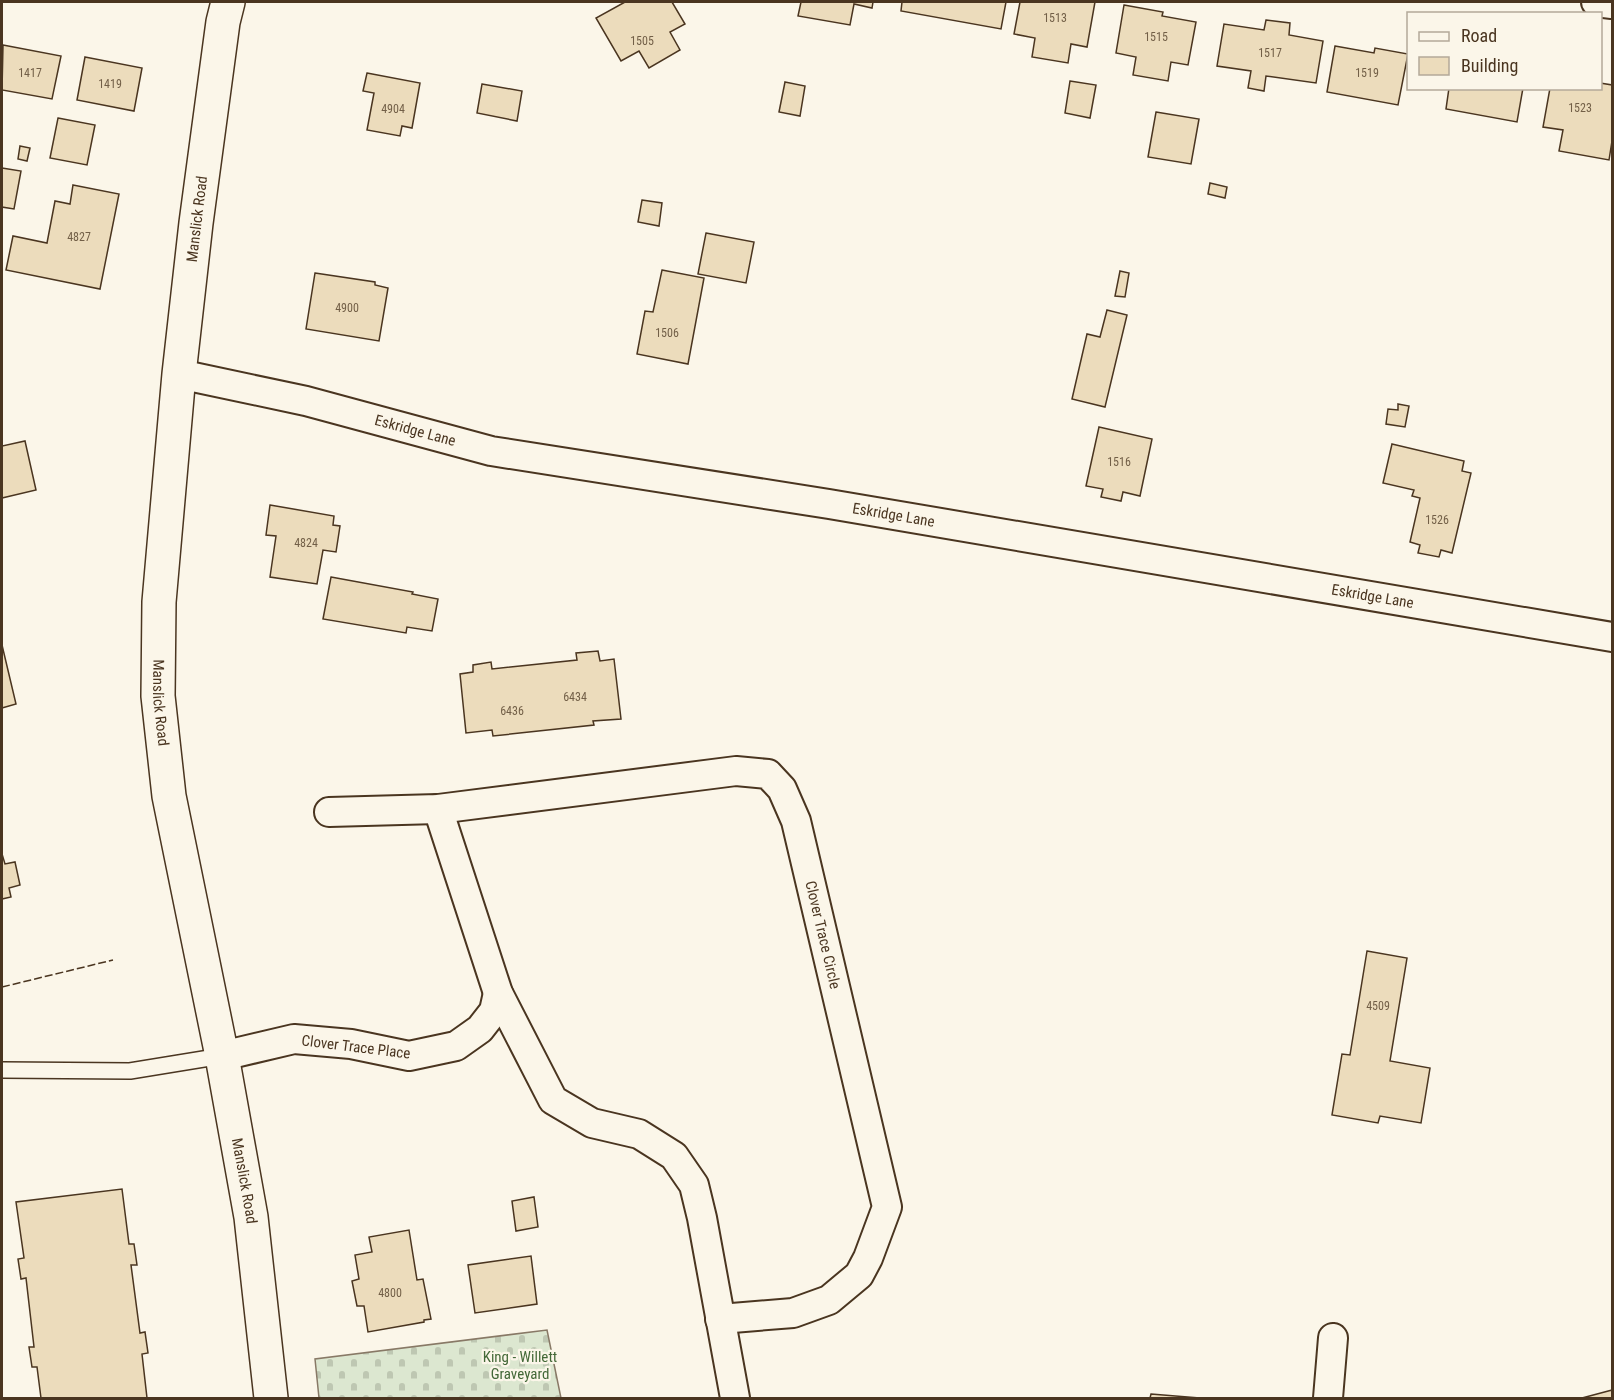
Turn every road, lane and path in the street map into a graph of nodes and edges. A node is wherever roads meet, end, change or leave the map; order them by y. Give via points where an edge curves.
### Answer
1 (228, 2) edge
2 (1596, 2) edge
3 (1612, 4) edge
4 (179, 374) junction
5 (1612, 638) edge
6 (438, 810) junction
7 (329, 812) dead end
8 (498, 993) junction
9 (222, 1056) junction
10 (2, 1070) edge
11 (720, 1319) junction
12 (1333, 1338) dead end
13 (271, 1398) edge
14 (735, 1398) edge
15 (1328, 1398) edge

1 - 4 main road, Manslick Road
2 - 3 street
4 - 5 street, Eskridge Lane via 306,401 491,451 829,504
4 - 9 main road, Manslick Road via 159,602 158,696 169,796
6 - 7 street, Clover Trace Circle
6 - 8 street
6 - 11 street, Clover Trace Circle via 736,771 768,774 782,789 796,820 887,1207 859,1275 829,1300 793,1313
8 - 9 street, Clover Trace Place via 494,1011 480,1029 456,1046 409,1056 351,1044 294,1039
8 - 11 street via 553,1100 592,1123 639,1134 674,1156 694,1185
9 - 10 lane via 130,1071
9 - 13 main road, Manslick Road via 250,1217
11 - 14 street
12 - 15 street

